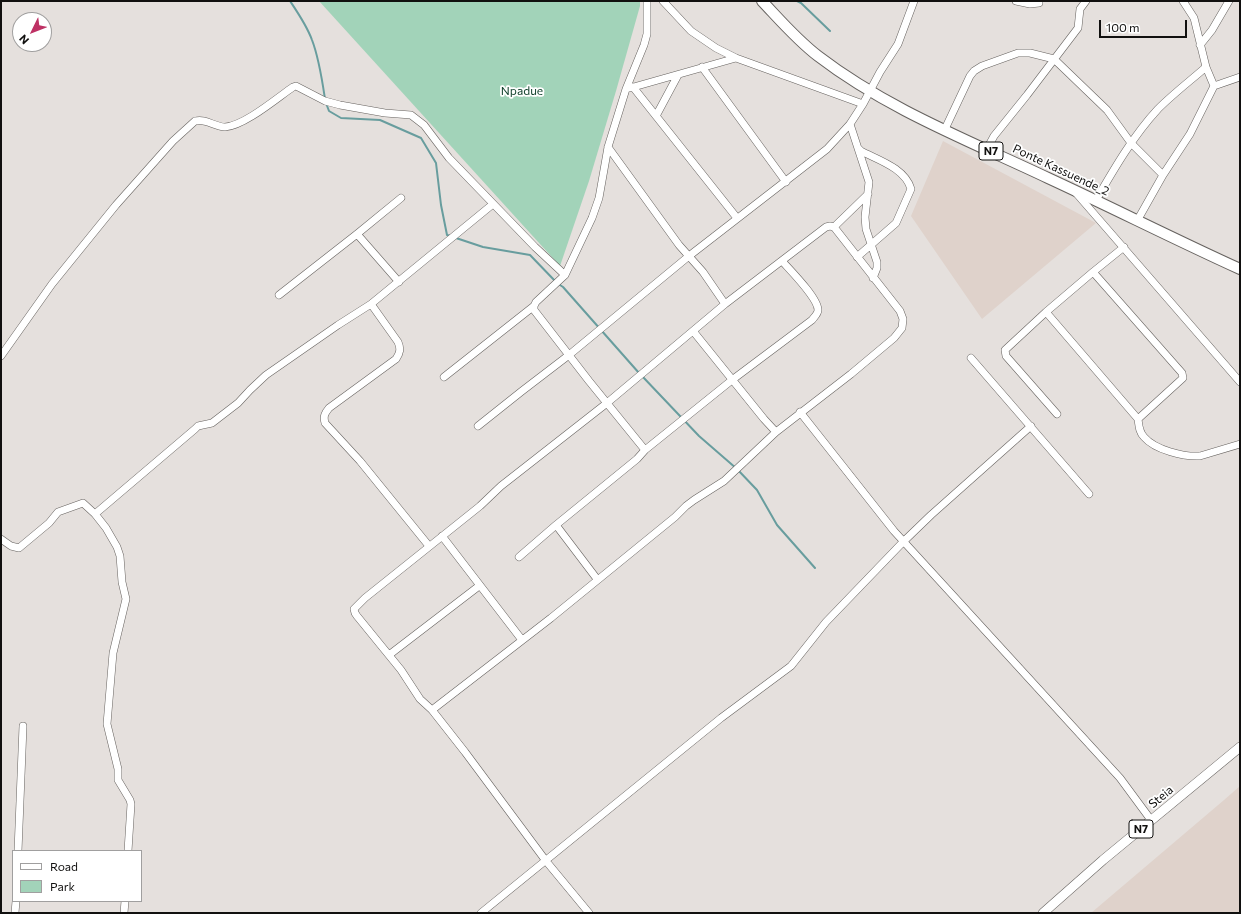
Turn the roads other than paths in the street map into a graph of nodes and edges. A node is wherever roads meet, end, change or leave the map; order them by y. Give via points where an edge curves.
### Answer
1 (647, 1) edge
2 (663, 1) edge
3 (762, 1) edge
4 (914, 1) edge
5 (1016, 1) edge
6 (1086, 1) edge
7 (1183, 1) edge
8 (1229, 1) edge
9 (1039, 3) dead end
10 (1200, 46) junction
11 (736, 58) junction
12 (1054, 59) junction
13 (1206, 67) junction
14 (702, 68) junction
15 (678, 75) junction
16 (1240, 77) edge
17 (1214, 86) junction
18 (630, 88) junction
19 (871, 91) junction
20 (863, 104) junction
21 (656, 116) junction
22 (850, 124) junction
23 (945, 129) junction
24 (1131, 143) junction
25 (608, 147) junction
26 (858, 148) junction
27 (987, 149) junction
28 (1163, 175) junction
29 (786, 182) junction
30 (1073, 189) junction
31 (868, 194) junction
32 (402, 198) dead end
33 (1096, 200) junction
34 (494, 204) junction
35 (737, 218) junction
36 (1137, 221) junction
37 (834, 228) junction
38 (357, 234) junction
39 (871, 244) junction
40 (1124, 247) junction
41 (688, 256) junction
42 (857, 257) junction
43 (782, 261) junction
44 (1240, 269) edge
45 (1093, 272) junction
46 (565, 275) junction
47 (873, 278) junction
48 (399, 282) junction
49 (278, 295) dead end
50 (371, 304) junction
51 (725, 304) junction
52 (534, 306) junction
53 (1046, 312) junction
54 (693, 331) junction
55 (1, 356) edge
56 (569, 356) junction
57 (971, 358) dead end
58 (444, 377) dead end
59 (732, 380) junction
60 (1240, 382) edge
61 (607, 403) junction
62 (800, 412) junction
63 (1058, 414) dead end
64 (1138, 419) junction
65 (478, 426) dead end
66 (1031, 426) junction
67 (776, 432) junction
68 (1240, 444) edge
69 (645, 450) junction
70 (1089, 494) dead end
71 (95, 514) junction
72 (556, 525) junction
73 (442, 536) junction
74 (1, 539) edge
75 (903, 542) junction
76 (429, 546) junction
77 (519, 557) dead end
78 (597, 580) junction
79 (479, 586) junction
80 (522, 640) junction
81 (389, 655) junction
82 (432, 710) junction
83 (22, 726) dead end
84 (1240, 747) edge
85 (1151, 820) junction
86 (18, 850) edge
87 (128, 850) edge
88 (546, 861) junction
89 (16, 902) edge
90 (125, 902) edge
91 (15, 913) edge
92 (124, 913) edge
93 (481, 913) edge
94 (589, 913) edge
95 (1043, 913) edge

1 - 18 street via 647,34
2 - 11 street via 696,35
3 - 19 highway, Ponte Kassuende_2 / N7 via 818,56
4 - 19 street via 898,44
5 - 9 street
6 - 12 street via 1080,9 1078,28
7 - 10 street via 1194,18
8 - 10 street
10 - 13 street
11 - 14 street
11 - 20 street
12 - 23 street via 1018,53 974,71
12 - 24 street via 1107,110
12 - 27 street via 994,136
13 - 17 street
13 - 24 street via 1158,110
14 - 15 street
14 - 29 street
15 - 18 street
15 - 21 street
16 - 17 street
17 - 28 street via 1190,134
18 - 21 street
18 - 25 street
19 - 20 street
19 - 23 highway, Ponte Kassuende_2 / N7
20 - 22 street
21 - 35 street
22 - 26 street
22 - 29 street via 827,149
23 - 27 highway, Ponte Kassuende_2 / N7
24 - 28 street
24 - 33 street
25 - 41 street
25 - 46 street via 599,198
26 - 31 street via 869,182
26 - 39 street via 894,168 903,175 911,189 896,223
27 - 30 highway, Ponte Kassuende_2 / N7
28 - 36 street
29 - 35 street
30 - 33 highway, Ponte Kassuende_2 / N7
30 - 40 street
31 - 37 street
31 - 39 street via 865,217
32 - 38 street
33 - 36 highway, Ponte Kassuende_2 / N7
34 - 46 street
34 - 48 street
34 - 55 street via 449,158 424,125 411,115 340,106 296,86 238,123 226,127 195,121 173,141 116,205 52,284
35 - 41 street
36 - 44 highway, Ponte Kassuende_2 / N7
37 - 42 street
37 - 43 street via 826,227
38 - 48 street
38 - 49 street
39 - 42 street
39 - 47 street via 877,268
40 - 45 street
40 - 60 street
41 - 51 street via 703,272
41 - 56 street
42 - 47 street
43 - 51 street
43 - 59 street via 812,297 818,311 812,320
45 - 53 street
45 - 64 street via 1184,378
46 - 52 street
47 - 62 street via 900,311 903,319 902,328 894,338 851,374
48 - 50 street
50 - 71 street via 266,375 212,423 198,426
50 - 76 street via 398,342 400,353 396,359 329,408 324,413 325,423 360,461
51 - 54 street
52 - 56 street via 534,310
52 - 58 street
53 - 63 street via 1005,350 1006,356
53 - 64 street
54 - 59 street
54 - 61 street
56 - 61 street
56 - 65 street
57 - 66 street
59 - 67 street
59 - 69 street
61 - 69 street
61 - 73 street
62 - 67 street
62 - 75 street
64 - 68 street via 1140,430 1151,443 1185,455 1200,456
66 - 70 street
66 - 75 street
67 - 78 street via 724,481 686,506
69 - 72 street
71 - 74 street via 81,503 58,512 19,548
71 - 87 street via 117,547 126,598 113,654 107,724 118,769 118,780 131,804
72 - 77 street
72 - 78 street
73 - 76 street
73 - 79 street
75 - 85 street via 1120,778
75 - 88 street via 826,622 791,666 721,718
76 - 81 street via 354,609
78 - 80 street
79 - 80 street
79 - 81 street
80 - 82 street
81 - 82 street via 420,699
82 - 88 street
83 - 86 street
84 - 85 main road, Steia / N7
85 - 95 main road, Steia / N7
88 - 93 street
88 - 94 street
89 - 91 street
90 - 92 street

